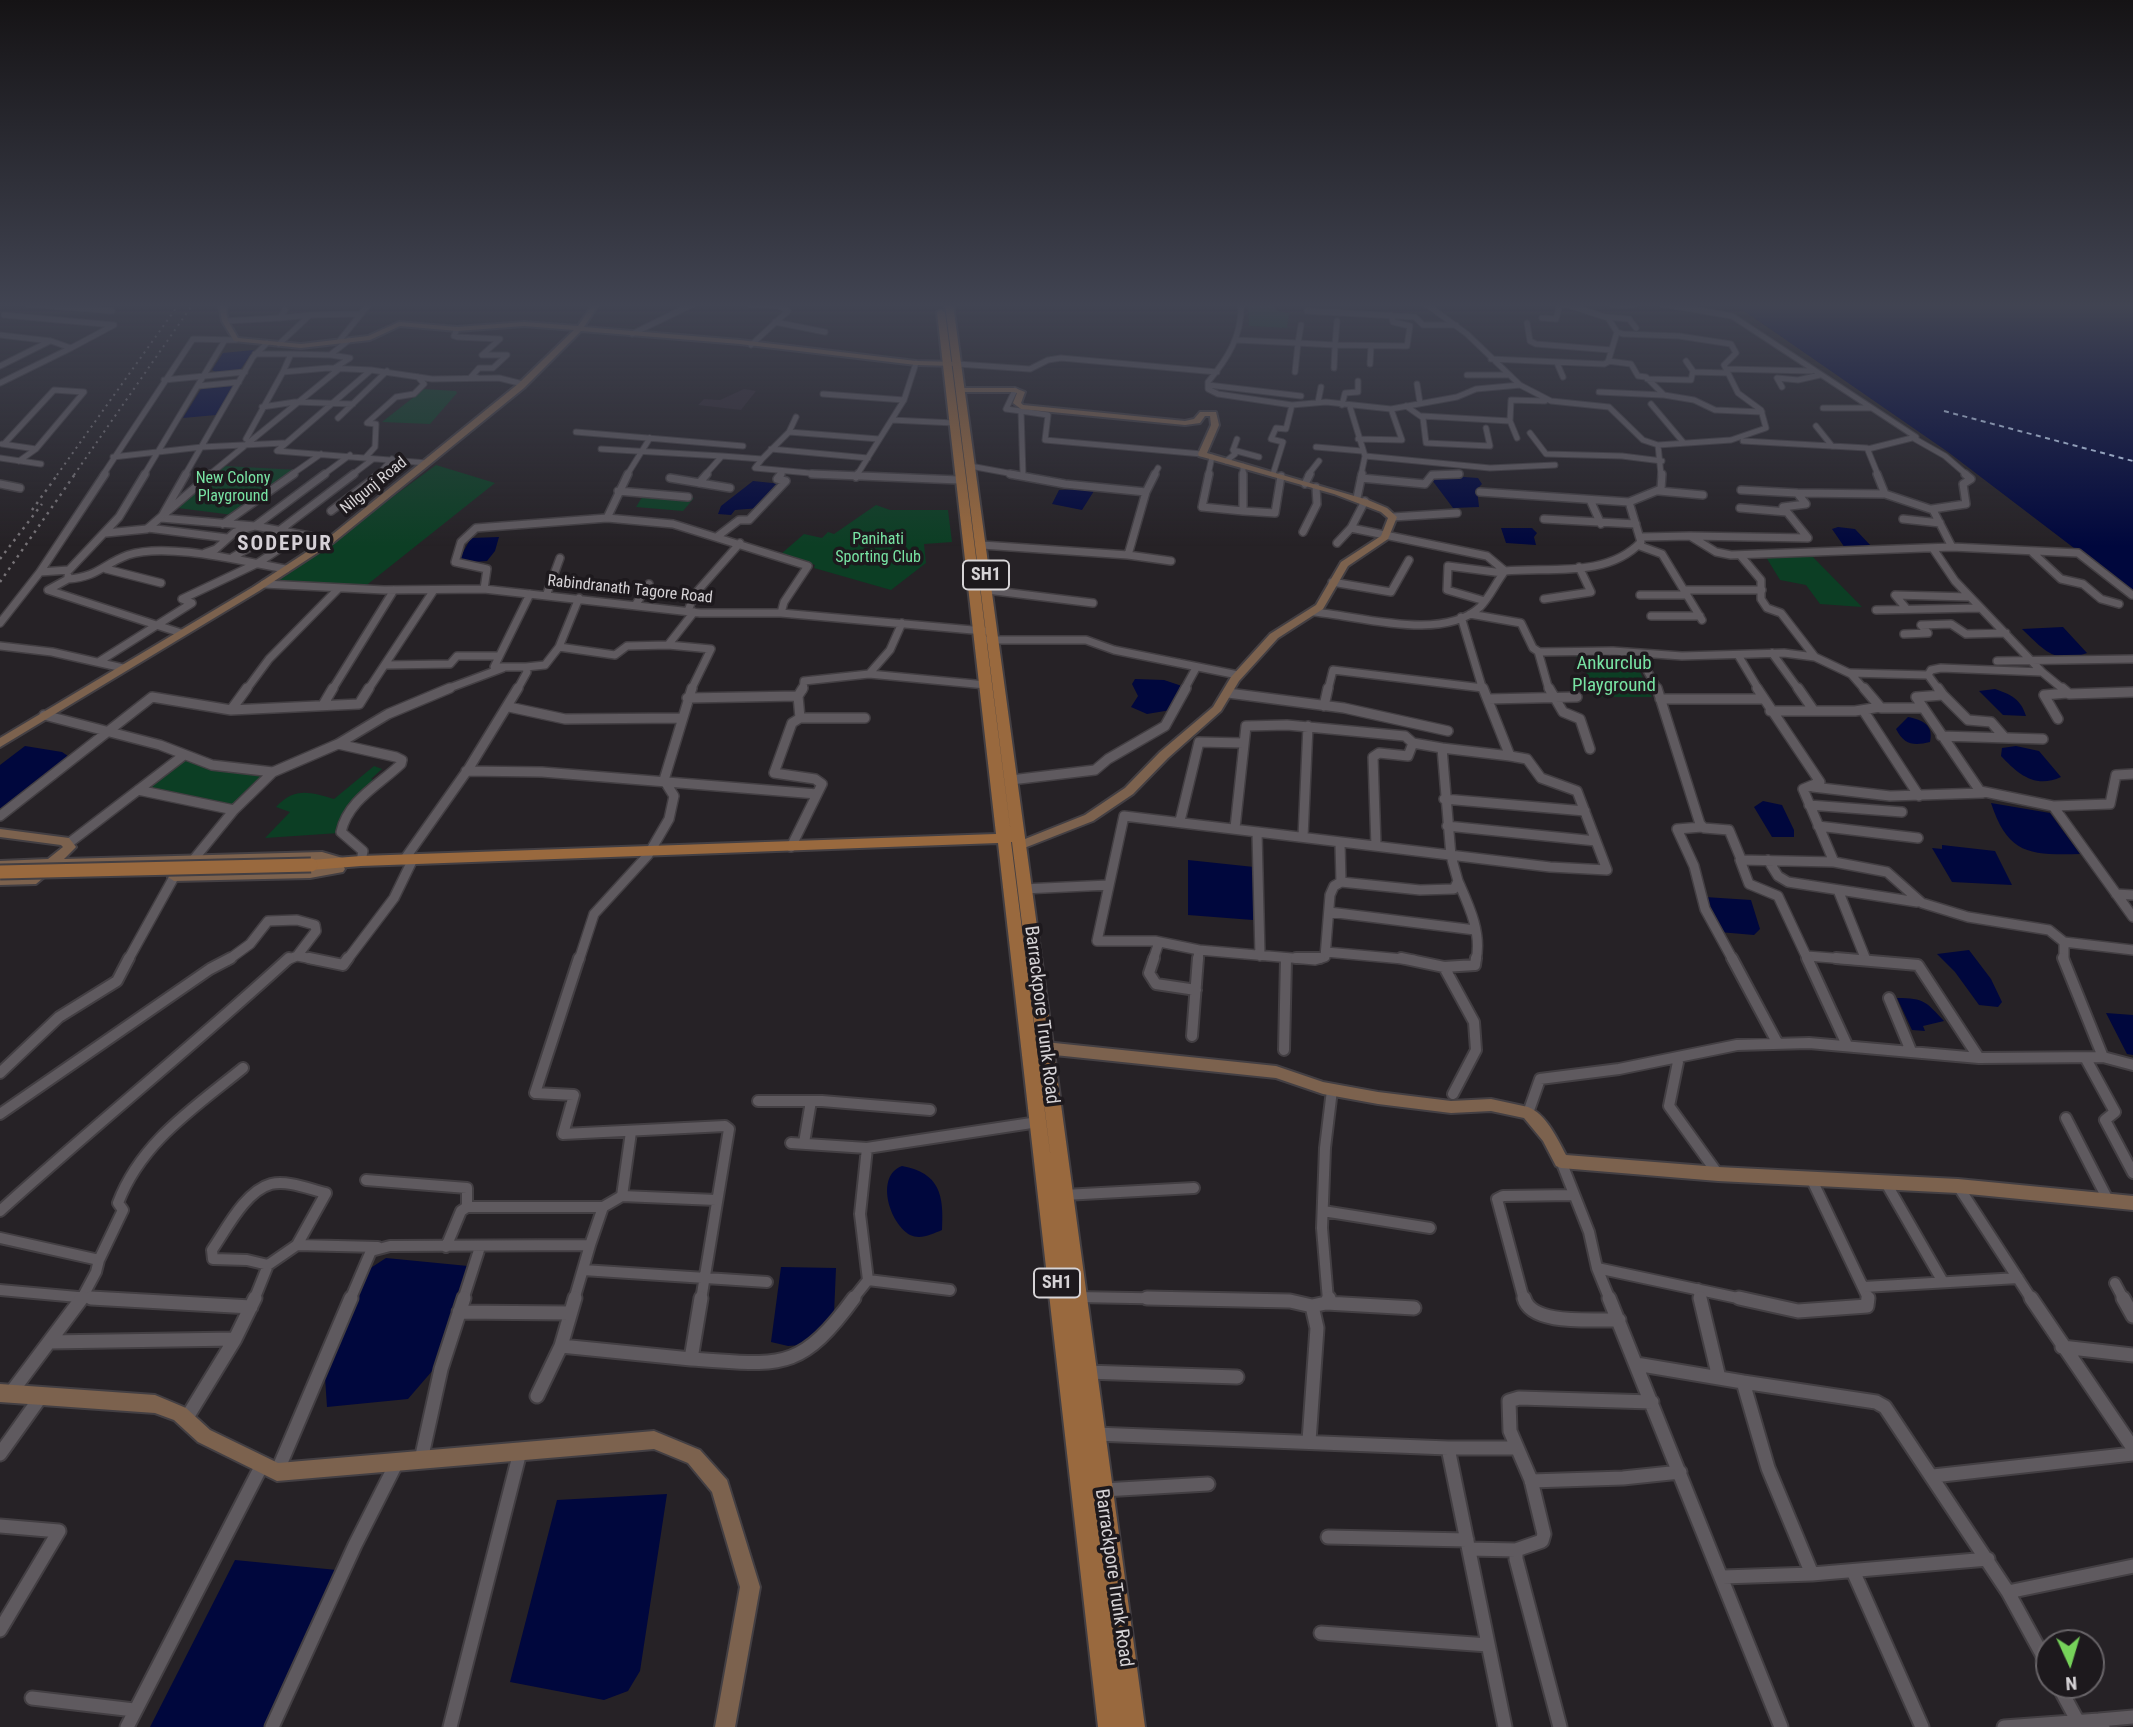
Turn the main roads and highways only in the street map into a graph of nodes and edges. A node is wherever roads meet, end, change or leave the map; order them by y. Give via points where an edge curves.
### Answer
1 (953, 385) edge
2 (959, 385) edge
3 (1015, 842) junction
4 (647, 857) junction
5 (409, 862) junction
6 (340, 866) junction
7 (0, 872) edge
8 (1017, 889) junction
9 (1110, 1727) edge
10 (1133, 1727) edge

1 - 3 main road, Barrackpore Trunk Road / SH1 via 959,480 979,635
2 - 3 main road, Barrackpore Trunk Road / SH1 via 1011,779
3 - 4 main road
3 - 4 main road via 791,847
3 - 8 main road, Barrackpore Trunk Road / SH1
4 - 5 main road
5 - 6 main road
5 - 6 main road via 361,861
6 - 7 main road, bridge
8 - 9 main road, Barrackpore Trunk Road / SH1 via 1038,1122
8 - 10 main road, Barrackpore Trunk Road / SH1 via 1045,1048

